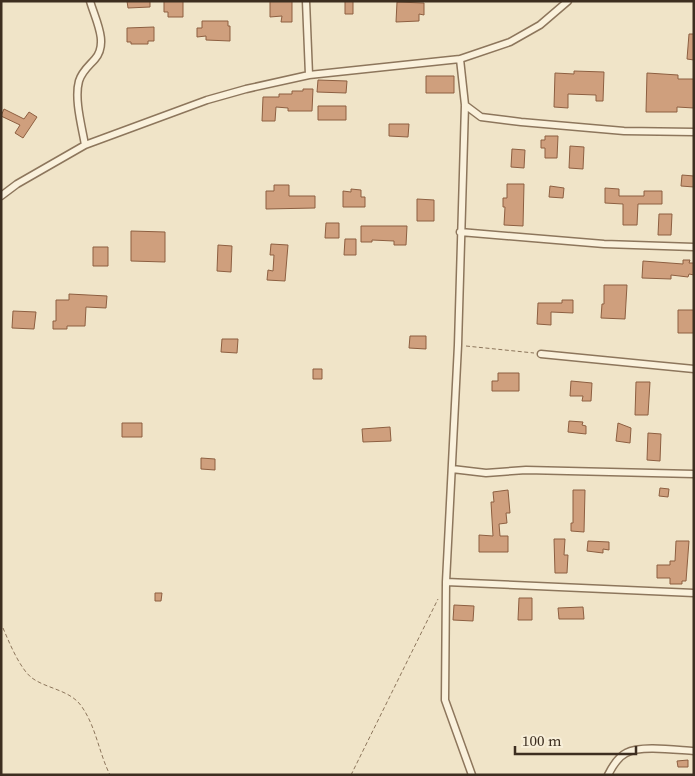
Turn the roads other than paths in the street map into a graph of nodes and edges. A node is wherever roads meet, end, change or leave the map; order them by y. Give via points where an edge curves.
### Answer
1 (90, 1) edge
2 (306, 1) edge
3 (568, 1) edge
4 (460, 59) junction
5 (309, 76) junction
6 (465, 105) junction
7 (694, 132) edge
8 (85, 146) junction
9 (1, 196) edge
10 (460, 232) junction
11 (694, 247) edge
12 (541, 354) road end
13 (694, 369) edge
14 (452, 469) junction
15 (694, 474) edge
16 (446, 582) junction
17 (694, 593) edge
18 (694, 751) edge
19 (472, 775) edge
20 (608, 775) edge

1 - 8 street via 101,38 101,50 78,82
2 - 5 street
3 - 4 street via 540,25 510,42
4 - 5 street
4 - 6 street
5 - 8 street via 208,100
6 - 7 street via 481,117 521,122 624,131
6 - 10 street
8 - 9 street
10 - 11 street via 604,244
10 - 14 street
12 - 13 street
14 - 15 street via 486,473 526,470
14 - 16 street
16 - 17 street
16 - 19 street via 445,700
18 - 20 street via 631,751 623,754

